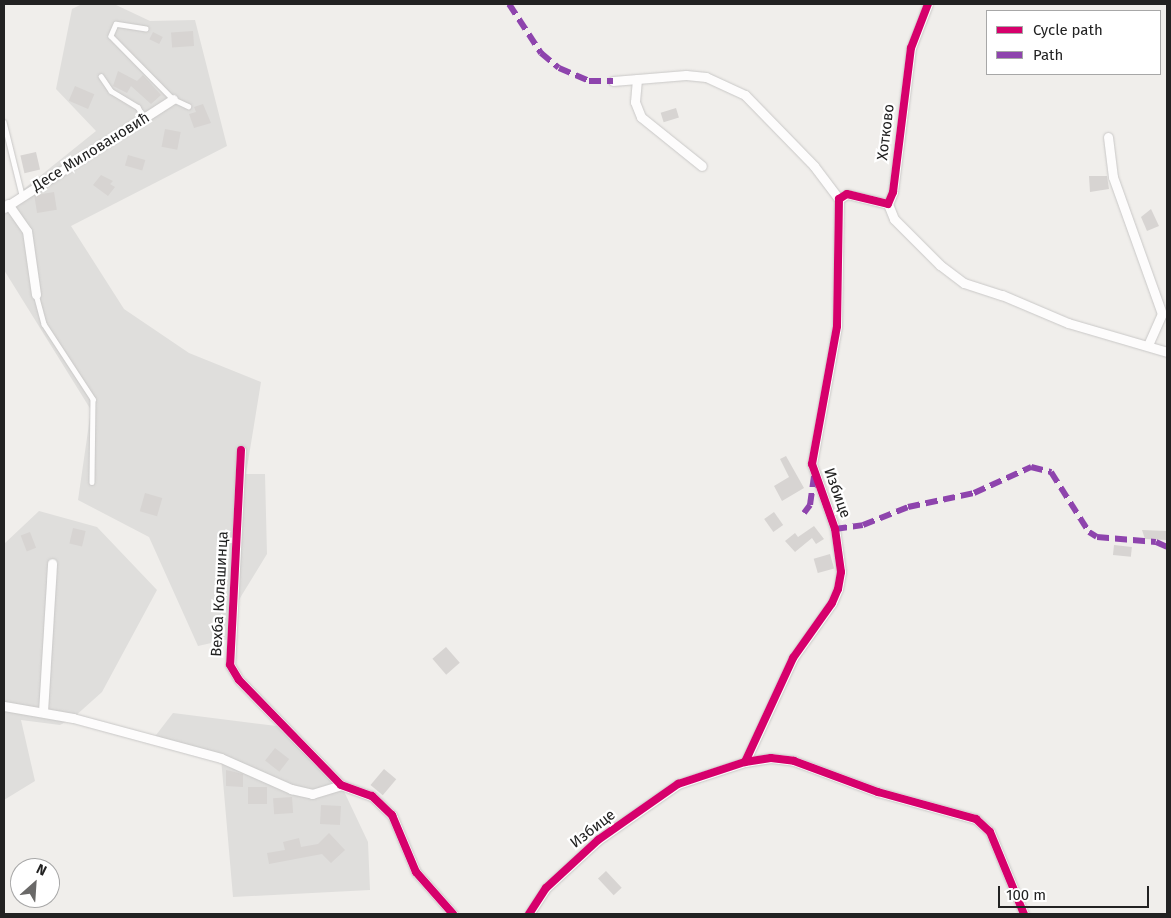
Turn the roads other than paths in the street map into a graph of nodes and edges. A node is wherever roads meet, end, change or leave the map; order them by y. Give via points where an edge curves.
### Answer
1 (928, 4) edge
2 (146, 29) dead end
3 (102, 76) dead end
4 (637, 80) junction
5 (613, 81) dead end
6 (173, 99) junction
7 (188, 106) dead end
8 (144, 118) junction
9 (4, 122) edge
10 (1108, 137) dead end
11 (702, 166) dead end
12 (22, 195) junction
13 (839, 199) junction
14 (888, 204) junction
15 (6, 206) edge
16 (36, 294) joint
17 (1165, 313) edge
18 (1148, 345) junction
19 (1167, 352) edge
20 (241, 450) dead end
21 (92, 482) dead end
22 (52, 563) dead end
23 (4, 706) edge
24 (43, 712) junction
25 (745, 762) junction
26 (340, 785) junction
27 (453, 914) edge
28 (529, 914) edge
29 (1024, 914) edge

1 - 14 street, Хотково via 911,48 893,192
2 - 6 lane via 116,24 111,36
3 - 8 lane via 111,91 138,108
4 - 5 street
4 - 11 street via 636,102 640,117
4 - 13 street via 686,75 706,77 745,95 808,159
6 - 7 lane
6 - 8 street, Десе Миловановић
8 - 12 street, Десе Миловановић
9 - 12 lane
10 - 17 street via 1113,177
12 - 15 street, Десе Миловановић
13 - 14 street via 847,194
13 - 25 street, Избице via 837,326 812,464 835,529 841,572 832,604 793,658
14 - 18 street via 894,219 940,265 964,283 1068,323
15 - 16 street, Десе Миловановић via 27,231
16 - 21 lane, Десе Миловановић via 44,324 93,399
17 - 18 street
18 - 19 street
20 - 26 street, Вехба Колашинца via 230,666 239,680
22 - 24 street
23 - 24 street
24 - 26 street via 221,758 291,789 312,794
25 - 28 street, Избице via 678,784 598,840 546,888
25 - 29 street, Избице via 771,758 794,761 878,792 976,818 990,832
26 - 27 street via 372,796 392,815 416,872

